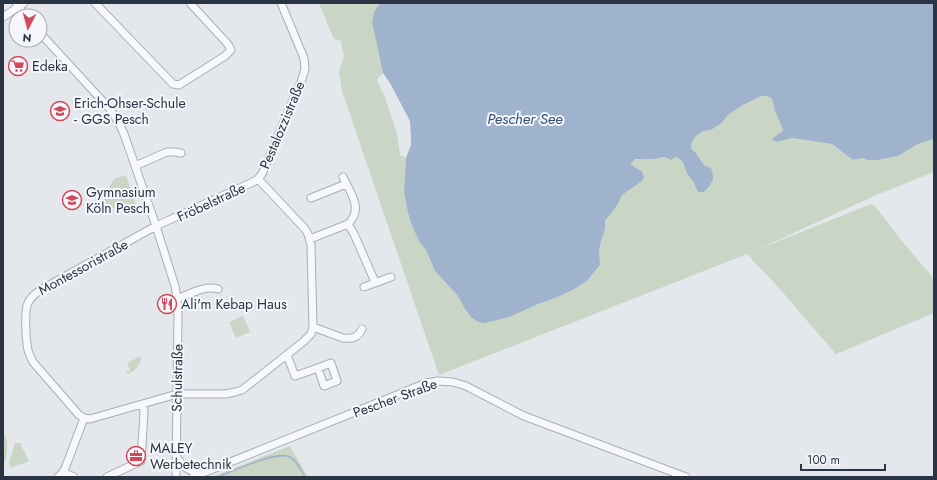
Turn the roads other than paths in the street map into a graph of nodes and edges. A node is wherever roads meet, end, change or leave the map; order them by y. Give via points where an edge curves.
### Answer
1 (95, 3) edge
2 (190, 3) edge
3 (282, 3) edge
4 (19, 4) edge
5 (3, 17) edge
6 (48, 42) edge
7 (181, 153) dead end
8 (135, 166) junction
9 (258, 179) junction
10 (311, 198) dead end
11 (348, 224) junction
12 (156, 226) junction
13 (310, 239) junction
14 (391, 277) dead end
15 (376, 282) junction
16 (364, 287) dead end
17 (218, 289) dead end
18 (177, 299) junction
19 (313, 327) junction
20 (362, 329) dead end
21 (287, 355) junction
22 (318, 368) dead end
23 (177, 394) junction
24 (143, 404) junction
25 (84, 418) junction
26 (176, 456) junction
27 (201, 474) junction
28 (60, 475) edge
29 (74, 477) edge
30 (107, 477) edge
31 (176, 477) edge
32 (193, 477) edge
33 (686, 477) edge

1 - 2 street via 176,85 220,59 230,50 226,42
3 - 9 street, Pestalozzistraße via 304,58 305,69
4 - 5 street
6 - 8 street, Schulstraße via 116,117
7 - 8 street via 167,152
8 - 12 street, Schulstraße
9 - 12 street, Fröbelstraße
9 - 13 street, Fröbelstraße via 305,229
10 - 11 street via 344,180 356,210
11 - 13 street
11 - 15 street
12 - 18 street, Schulstraße
12 - 25 street, Montessoristraße via 44,288 28,302 27,342 30,356
13 - 19 street, Fröbelstraße
14 - 15 street
15 - 16 street
17 - 18 street via 205,288
18 - 23 street, Schulstraße
19 - 20 street via 343,338 354,338
19 - 21 street via 311,334
21 - 22 street via 296,376
21 - 23 street via 242,390 225,394
23 - 24 street
23 - 26 street, Schulstraße
24 - 25 street via 90,419
24 - 30 street via 141,461
25 - 28 street via 66,466
26 - 27 street via 181,464
26 - 31 street, Schulstraße
27 - 32 street, Pescher Straße
27 - 33 street, Pescher Straße via 426,383 444,380 466,386 524,416
28 - 29 street

